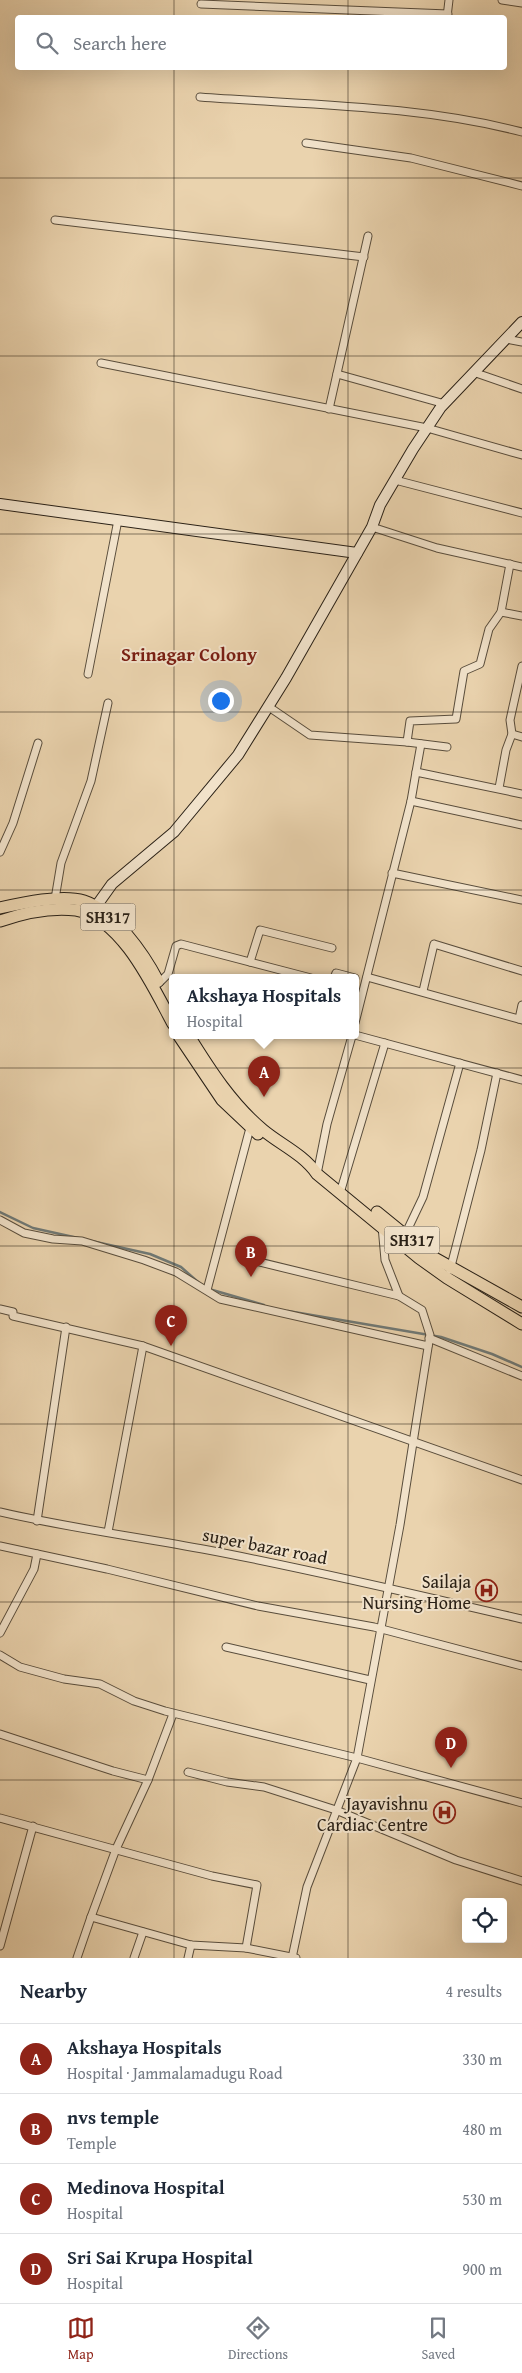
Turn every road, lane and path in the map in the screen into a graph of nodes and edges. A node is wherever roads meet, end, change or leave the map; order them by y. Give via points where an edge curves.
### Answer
1 (449, 0) edge
2 (502, 0) edge
3 (201, 4) dead end
4 (522, 4) edge
5 (426, 15) edge
6 (447, 15) edge
7 (200, 97) dead end
8 (522, 132) edge
9 (306, 143) dead end
10 (522, 186) edge
11 (55, 220) dead end
12 (368, 236) dead end
13 (364, 257) junction
14 (522, 322) edge
15 (506, 339) junction
16 (522, 342) edge
17 (101, 363) dead end
18 (476, 373) junction
19 (337, 374) junction
20 (522, 389) edge
21 (445, 404) junction
22 (329, 408) junction
23 (427, 428) junction
24 (522, 455) edge
25 (395, 480) junction
26 (0, 504) edge
27 (522, 513) edge
28 (118, 520) junction
29 (372, 528) junction
30 (357, 553) junction
31 (510, 564) junction
32 (522, 567) edge
33 (501, 612) junction
34 (522, 616) edge
35 (522, 666) edge
36 (88, 674) dead end
37 (108, 703) dead end
38 (269, 707) junction
39 (512, 734) junction
40 (522, 737) edge
41 (38, 742) dead end
42 (407, 742) junction
43 (421, 744) junction
44 (446, 747) dead end
45 (416, 772) junction
46 (499, 788) junction
47 (522, 794) edge
48 (411, 802) junction
49 (522, 825) edge
50 (0, 852) edge
51 (392, 873) junction
52 (55, 899) junction
53 (522, 900) edge
54 (93, 911) junction
55 (5, 913) edge
56 (332, 948) dead end
57 (250, 962) junction
58 (522, 971) edge
59 (296, 974) edge
60 (359, 979) edge
61 (367, 980) junction
62 (159, 983) junction
63 (422, 991) junction
64 (169, 1001) edge
65 (522, 1005) edge
66 (359, 1009) edge
67 (169, 1017) edge
68 (520, 1019) edge
69 (359, 1036) edge
70 (181, 1039) edge
71 (190, 1039) edge
72 (351, 1039) edge
73 (385, 1043) junction
74 (460, 1063) junction
75 (497, 1073) junction
76 (522, 1080) edge
77 (250, 1128) junction
78 (315, 1169) junction
79 (341, 1190) junction
80 (0, 1220) edge
81 (382, 1226) junction
82 (403, 1238) junction
83 (251, 1260) dead end
84 (449, 1273) junction
85 (207, 1290) junction
86 (399, 1296) junction
87 (522, 1308) edge
88 (0, 1309) edge
89 (522, 1324) edge
90 (66, 1327) junction
91 (429, 1342) junction
92 (142, 1346) junction
93 (522, 1376) edge
94 (412, 1442) junction
95 (522, 1480) edge
96 (0, 1512) edge
97 (37, 1521) junction
98 (108, 1532) junction
99 (0, 1546) edge
100 (37, 1554) junction
101 (387, 1588) junction
102 (522, 1620) edge
103 (380, 1628) junction
104 (0, 1633) edge
105 (226, 1647) dead end
106 (0, 1655) edge
107 (522, 1666) edge
108 (370, 1680) junction
109 (173, 1714) junction
110 (0, 1734) edge
111 (357, 1758) junction
112 (188, 1772) dead end
113 (148, 1780) junction
114 (522, 1803) edge
115 (336, 1810) junction
116 (0, 1818) edge
117 (33, 1826) junction
118 (116, 1849) junction
119 (522, 1881) edge
120 (91, 1916) junction
121 (143, 1932) junction
122 (191, 1945) junction
123 (0, 1946) edge
124 (246, 1948) junction
125 (76, 1958) edge
126 (134, 1958) edge
127 (188, 1958) edge
128 (293, 1958) edge

1 - 6 street
2 - 4 street
3 - 5 street
7 - 8 street via 406,112 492,124
9 - 10 street via 411,158
11 - 13 street
12 - 13 street
13 - 19 street
14 - 15 main road
15 - 16 street
15 - 18 main road
17 - 22 street
18 - 20 street
18 - 21 main road
19 - 21 street
19 - 22 street
21 - 23 main road
22 - 23 street
23 - 24 street
23 - 25 main road
25 - 27 street
25 - 29 main road via 380,505
26 - 28 main road
28 - 30 main road
28 - 36 street
29 - 30 main road
29 - 31 street via 437,548
30 - 38 main road
31 - 32 street
31 - 33 street
33 - 34 street
33 - 42 street via 489,628 480,664 464,671 456,719 410,721
35 - 39 street via 510,720
37 - 52 street via 91,782 61,863
38 - 42 street via 310,735
38 - 54 main road via 238,755 200,802 174,832 112,884
39 - 40 street
39 - 46 street
41 - 50 street via 13,823
42 - 43 street
43 - 44 street
43 - 45 street
45 - 46 street
45 - 48 street
46 - 47 street
48 - 49 street
48 - 51 street
51 - 53 street
51 - 61 street
52 - 54 main road, SH317 via 84,901
52 - 55 main road, SH317
54 - 55 main road
54 - 62 main road, SH317 via 116,925 140,950
54 - 67 main road via 134,955
56 - 57 street via 260,930
57 - 59 street
57 - 62 street via 177,945 168,974
58 - 63 street via 434,944
60 - 61 street
61 - 63 street
61 - 66 street
62 - 64 main road, SH317
63 - 68 street
65 - 68 street
69 - 73 street
70 - 77 main road via 222,1100
71 - 78 main road, SH317 via 236,1103 263,1130
72 - 78 street
73 - 74 street
73 - 79 street
74 - 75 street
74 - 82 street via 423,1197
75 - 76 street
75 - 84 street
77 - 78 main road via 305,1169
77 - 85 street
78 - 79 main road, SH317
79 - 81 main road, SH317
79 - 82 main road, SH317
80 - 85 street via 24,1233 82,1241 144,1260 176,1272
81 - 82 main road, SH317
81 - 86 street via 385,1260
82 - 84 main road, SH317 via 418,1258
83 - 86 street
84 - 87 main road, SH317
84 - 89 main road, SH317
85 - 91 street via 220,1299
86 - 91 street via 422,1310
88 - 90 street via 13,1312 13,1316
90 - 92 street
90 - 97 street
91 - 93 street
91 - 94 street
92 - 94 street
92 - 98 street
94 - 95 street
94 - 101 street
96 - 97 street, super bazar road
97 - 98 street, super bazar road
98 - 101 street, super bazar road via 316,1571
99 - 100 street
100 - 103 street via 258,1606
100 - 104 street via 34,1569
101 - 102 street, super bazar road
101 - 103 street
103 - 107 street
103 - 108 street
105 - 108 street
106 - 109 street via 20,1667 64,1680 100,1684 134,1701
108 - 111 street
109 - 111 street
109 - 113 street
110 - 113 street
111 - 114 street
111 - 115 street
112 - 115 street via 264,1787
113 - 118 street
115 - 119 street via 456,1860
115 - 128 street via 307,1887
116 - 117 street
117 - 118 street
117 - 123 street
118 - 120 street
118 - 124 street via 257,1885
120 - 121 street
120 - 125 street
121 - 122 street
121 - 126 street
122 - 124 street
122 - 127 street
124 - 128 street

